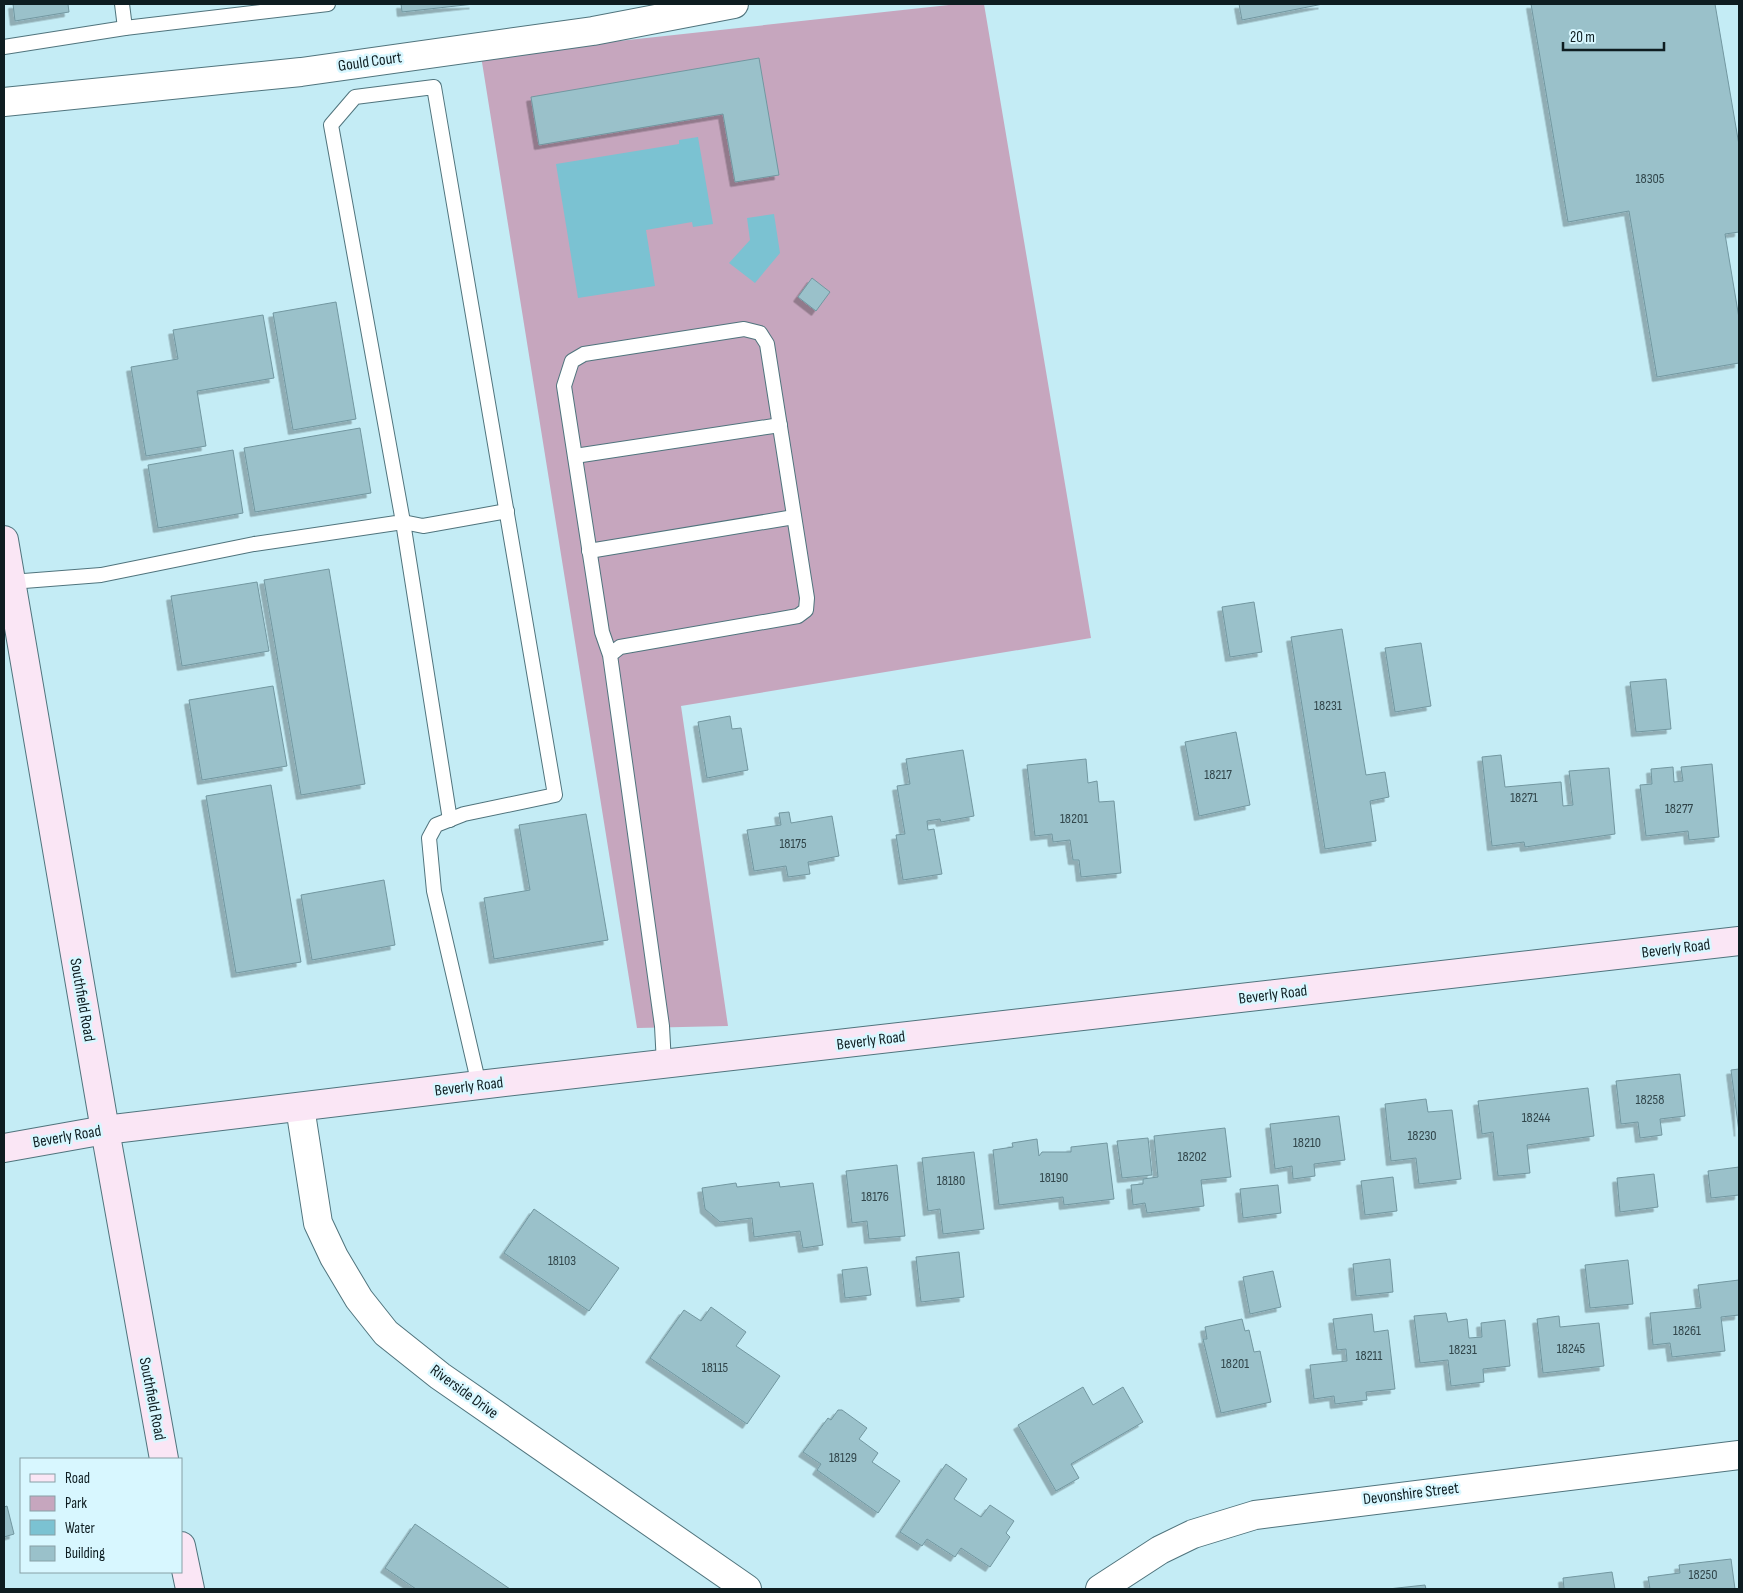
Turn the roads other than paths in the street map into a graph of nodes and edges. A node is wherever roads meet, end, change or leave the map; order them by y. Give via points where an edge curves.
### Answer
1 (122, 4) edge
2 (328, 4) edge
3 (734, 4) edge
4 (125, 28) junction
5 (4, 47) edge
6 (4, 102) edge
7 (780, 425) junction
8 (575, 456) junction
9 (506, 511) junction
10 (794, 517) junction
11 (403, 522) junction
12 (4, 540) edge
13 (589, 551) junction
14 (11, 582) junction
15 (610, 655) junction
16 (450, 820) junction
17 (1739, 941) edge
18 (664, 1064) junction
19 (479, 1085) junction
20 (300, 1107) junction
21 (105, 1130) junction
22 (4, 1148) edge
23 (1739, 1455) edge
24 (164, 1458) edge
25 (182, 1551) edge
26 (190, 1589) edge
27 (747, 1589) edge
28 (1100, 1589) edge

1 - 4 lane
2 - 4 lane
3 - 6 street, Gould Court via 593,31 301,72
4 - 5 lane
7 - 8 lane
7 - 8 lane via 767,344 760,334 744,329 584,354 572,361 564,386
7 - 10 lane
8 - 13 lane
9 - 11 lane via 423,526
9 - 11 lane via 434,87 354,97 331,125
9 - 16 lane via 555,795 464,814
10 - 13 lane
10 - 15 lane via 807,598 806,610 798,616 620,647
11 - 14 lane via 254,544 101,575
11 - 16 lane
12 - 14 street, Southfield Road
13 - 15 lane via 602,632
14 - 21 street, Southfield Road
15 - 18 lane via 662,1026
16 - 19 lane via 436,825 429,838 430,856 434,891
17 - 18 street, Beverly Road
18 - 19 street, Beverly Road
19 - 20 street, Beverly Road
20 - 21 street, Beverly Road
20 - 27 street, Riverside Drive via 318,1223 358,1299 386,1332 440,1376
21 - 22 street, Beverly Road
21 - 24 street, Southfield Road
23 - 28 street, Devonshire Street via 1255,1515 1193,1534 1160,1550
25 - 26 street

